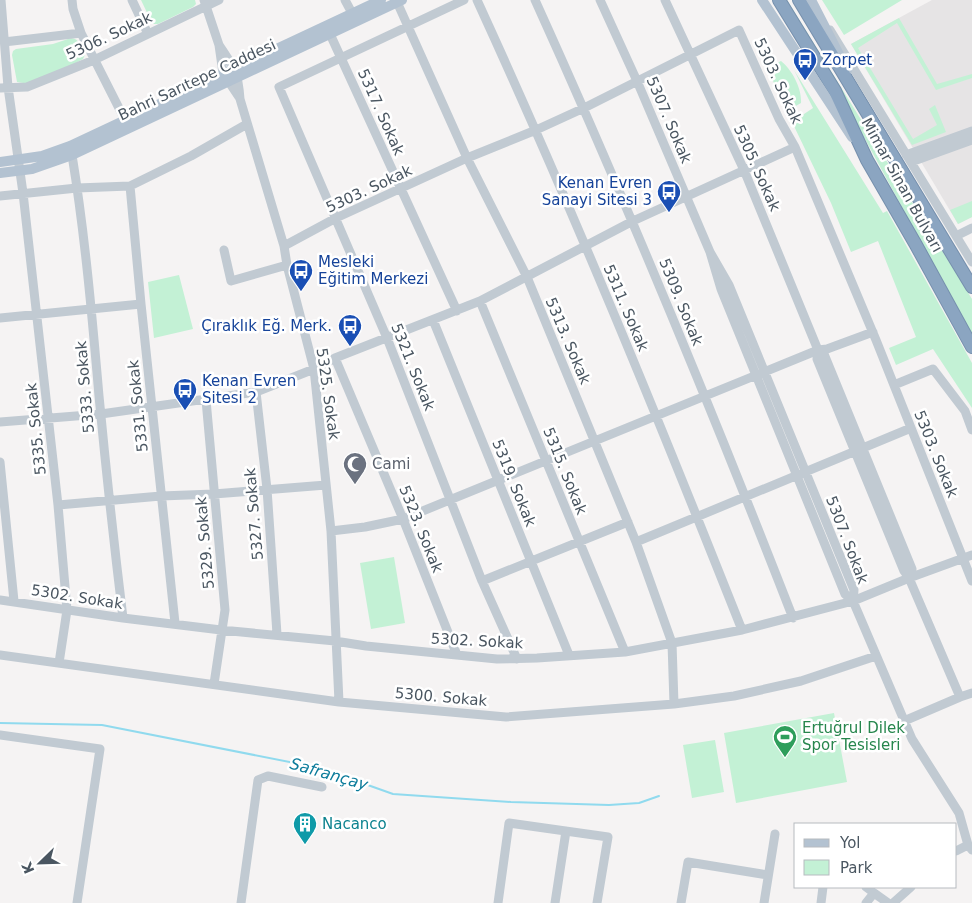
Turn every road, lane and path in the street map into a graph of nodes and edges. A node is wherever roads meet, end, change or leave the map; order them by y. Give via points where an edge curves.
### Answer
1 (1, 0) edge
2 (72, 0) edge
3 (132, 0) edge
4 (219, 0) edge
5 (346, 0) edge
6 (381, 0) edge
7 (464, 0) edge
8 (477, 0) edge
9 (535, 0) edge
10 (600, 0) edge
11 (665, 0) edge
12 (762, 0) edge
13 (779, 0) edge
14 (400, 1) edge
15 (804, 1) edge
16 (205, 3) edge
17 (352, 13) junction
18 (1, 26) edge
19 (408, 26) junction
20 (81, 33) junction
21 (148, 34) junction
22 (330, 34) junction
23 (4, 42) junction
24 (219, 45) junction
25 (690, 54) junction
26 (341, 57) junction
27 (94, 60) junction
28 (236, 72) junction
29 (226, 77) junction
30 (637, 81) junction
31 (4, 88) edge
32 (240, 99) junction
33 (584, 108) junction
34 (125, 120) junction
35 (247, 124) junction
36 (536, 130) junction
37 (972, 131) edge
38 (972, 140) edge
39 (956, 142) junction
40 (796, 147) junction
41 (72, 155) junction
42 (467, 158) junction
43 (904, 159) junction
44 (867, 160) junction
45 (0, 162) edge
46 (19, 165) junction
47 (744, 170) junction
48 (0, 173) edge
49 (130, 186) junction
50 (78, 188) junction
51 (401, 189) junction
52 (23, 193) junction
53 (0, 196) edge
54 (686, 196) junction
55 (336, 218) junction
56 (633, 221) junction
57 (972, 228) edge
58 (956, 236) junction
59 (284, 246) junction
60 (585, 246) junction
61 (224, 250) dead end
62 (710, 252) junction
63 (972, 262) edge
64 (287, 265) junction
65 (526, 277) junction
66 (972, 287) edge
67 (480, 300) junction
68 (141, 304) junction
69 (91, 310) junction
70 (457, 311) junction
71 (37, 314) junction
72 (0, 318) edge
73 (433, 320) junction
74 (873, 332) junction
75 (387, 338) junction
76 (972, 347) edge
77 (818, 350) junction
78 (335, 358) junction
79 (314, 369) junction
80 (765, 371) junction
81 (755, 375) junction
82 (894, 384) junction
83 (256, 392) junction
84 (705, 397) junction
85 (206, 400) junction
86 (152, 406) junction
87 (101, 414) junction
88 (656, 415) junction
89 (49, 418) junction
90 (0, 422) edge
91 (910, 428) junction
92 (972, 430) edge
93 (595, 442) junction
94 (859, 450) junction
95 (546, 460) junction
96 (0, 462) edge
97 (806, 471) junction
98 (796, 476) junction
99 (498, 480) junction
100 (326, 485) junction
101 (267, 489) junction
102 (214, 494) junction
103 (161, 496) junction
104 (746, 497) junction
105 (450, 499) junction
106 (109, 500) junction
107 (58, 505) junction
108 (697, 517) junction
109 (403, 519) junction
110 (628, 522) junction
111 (331, 531) junction
112 (579, 542) junction
113 (636, 542) junction
114 (972, 555) edge
115 (963, 559) junction
116 (531, 562) junction
117 (909, 578) junction
118 (482, 581) junction
119 (972, 581) edge
120 (0, 600) edge
121 (14, 601) junction
122 (854, 601) junction
123 (67, 610) junction
124 (123, 618) junction
125 (793, 618) junction
126 (175, 623) junction
127 (221, 630) junction
128 (742, 630) junction
129 (277, 634) junction
130 (335, 641) junction
131 (672, 643) junction
132 (625, 652) junction
133 (0, 655) edge
134 (569, 655) junction
135 (457, 656) junction
136 (876, 656) junction
137 (517, 659) junction
138 (59, 663) junction
139 (214, 684) junction
140 (972, 693) edge
141 (960, 697) junction
142 (339, 702) junction
143 (674, 704) junction
144 (904, 721) junction
145 (0, 735) edge
146 (322, 787) dead end
147 (566, 831) junction
148 (775, 834) dead end
149 (970, 847) edge
150 (957, 851) edge
151 (768, 875) junction
152 (823, 888) edge
153 (867, 888) edge
154 (910, 888) edge
155 (874, 893) junction
156 (77, 903) edge
157 (241, 903) edge
158 (498, 903) edge
159 (555, 903) edge
160 (597, 903) edge
161 (681, 903) edge
162 (764, 903) edge
163 (821, 903) edge
164 (866, 903) edge
165 (888, 903) edge
166 (894, 903) edge

1 - 18 street, 5335. Sokak
2 - 20 street
3 - 21 street
4 - 16 street, 5306. Sokak
5 - 17 street
6 - 17 main road, Bahri Sarıtepe Caddesi
7 - 19 street
8 - 36 street, 5311. Sokak
9 - 33 street, 5309. Sokak
10 - 30 street, 5307. Sokak
11 - 25 street, 5305. Sokak
12 - 44 main road
13 - 44 highway, Mimar Sinan Bulvarı via 835,91
14 - 19 street, 5313. Sokak
14 - 22 main road, Bahri Sarıtepe Caddesi
15 - 43 highway, Mimar Sinan Bulvarı
15 - 43 main road via 821,17 849,74
16 - 21 street, 5306. Sokak
16 - 24 street
17 - 28 main road, Bahri Sarıtepe Caddesi
18 - 23 street, 5335. Sokak
19 - 26 street
19 - 42 street, 5313. Sokak
20 - 23 street
20 - 27 street
21 - 27 street, 5306. Sokak
22 - 26 street, 5317. Sokak
22 - 28 main road, Bahri Sarıtepe Caddesi
23 - 31 street, 5335. Sokak
24 - 28 street
24 - 29 street
25 - 30 street, 5303. Sokak
25 - 40 street, 5303. Sokak via 739,30 779,119
25 - 47 street, 5305. Sokak
26 - 51 street, 5317. Sokak
26 - 55 street, 5321. Sokak via 279,87
27 - 31 street, 5306. Sokak via 27,87
27 - 34 street
28 - 29 main road, Bahri Sarıtepe Caddesi
28 - 32 street
29 - 32 street
29 - 34 main road, Bahri Sarıtepe Caddesi
29 - 41 main road, Bahri Sarıtepe Caddesi
30 - 33 street, 5303. Sokak
30 - 54 street, 5307. Sokak
31 - 46 street, 5335. Sokak
32 - 35 street, 5325. Sokak
33 - 36 street, 5303. Sokak
33 - 56 street, 5309. Sokak
34 - 46 main road, Bahri Sarıtepe Caddesi
35 - 49 street
35 - 59 street, 5325. Sokak
36 - 42 street, 5303. Sokak
36 - 60 street, 5311. Sokak
37 - 39 street
38 - 39 street
39 - 43 street
40 - 47 street
40 - 74 street, 5303. Sokak
41 - 46 main road, Bahri Sarıtepe Caddesi via 38,167
41 - 50 street, 5333. Sokak
42 - 51 street, 5303. Sokak
42 - 65 street, 5313. Sokak
43 - 58 street
43 - 66 highway, Mimar Sinan Bulvarı
44 - 76 highway, Mimar Sinan Bulvarı
45 - 46 main road, Bahri Sarıtepe Caddesi
46 - 48 main road, Bahri Sarıtepe Caddesi
46 - 52 street, 5335. Sokak
47 - 54 street
47 - 77 street, 5305. Sokak
49 - 50 street
49 - 68 street, 5331. Sokak
50 - 52 street
50 - 69 street, 5333. Sokak
51 - 55 street, 5303. Sokak
51 - 70 street, 5317. Sokak
52 - 53 street
52 - 71 street, 5335. Sokak
54 - 56 street
54 - 62 street, 5307. Sokak
55 - 59 street, 5303. Sokak
55 - 75 street, 5321. Sokak
56 - 60 street
56 - 84 street, 5309. Sokak
57 - 58 street
58 - 63 street
59 - 64 street, 5325. Sokak
60 - 65 street
60 - 88 street, 5311. Sokak
61 - 64 street via 231,281
62 - 80 street, 5307. Sokak via 729,285
62 - 81 street, 5307. Sokak via 720,289
64 - 79 street, 5325. Sokak
65 - 67 street
65 - 93 street, 5313. Sokak
67 - 70 street
67 - 95 street, 5315. Sokak
68 - 69 street
68 - 86 street, 5331. Sokak
69 - 71 street
69 - 87 street, 5333. Sokak
70 - 73 street
71 - 72 street
71 - 89 street, 5335. Sokak
73 - 75 street
73 - 99 street, 5319. Sokak
74 - 77 street
74 - 82 street, 5303. Sokak
75 - 78 street
75 - 105 street, 5321. Sokak
77 - 80 street
77 - 94 street, 5305. Sokak via 824,354
78 - 79 street
78 - 109 street, 5323. Sokak
79 - 83 street
79 - 100 street, 5325. Sokak
80 - 81 street
80 - 97 street, 5307. Sokak
81 - 84 street
81 - 98 street, 5307. Sokak
82 - 91 street, 5303. Sokak
82 - 92 street via 933,369 965,411
83 - 85 street
83 - 101 street, 5327. Sokak
84 - 88 street
84 - 104 street, 5309. Sokak
85 - 86 street
85 - 102 street, 5329. Sokak
86 - 87 street
86 - 103 street, 5331. Sokak
87 - 89 street
87 - 106 street, 5333. Sokak
88 - 93 street
88 - 108 street, 5311. Sokak
89 - 90 street
89 - 107 street, 5335. Sokak
91 - 94 street
91 - 115 street, 5303. Sokak
93 - 95 street
93 - 110 street, 5313. Sokak
94 - 97 street
94 - 117 street, 5305. Sokak via 912,569
95 - 99 street
95 - 112 street, 5315. Sokak
96 - 121 street
97 - 98 street
97 - 122 street, 5307. Sokak via 854,590
98 - 104 street
98 - 122 street, 5307. Sokak via 845,594
99 - 105 street
99 - 116 street, 5319. Sokak
100 - 101 street
100 - 111 street, 5325. Sokak
101 - 102 street
101 - 129 street, 5327. Sokak
102 - 103 street
102 - 127 street, 5329. Sokak via 225,610
103 - 106 street
103 - 126 street, 5331. Sokak
104 - 108 street
104 - 125 street, 5309. Sokak
105 - 109 street
105 - 118 street, 5321. Sokak
106 - 107 street
106 - 124 street, 5333. Sokak
107 - 123 street, 5335. Sokak
108 - 113 street
108 - 128 street, 5311. Sokak
109 - 111 street
109 - 135 street, 5323. Sokak
110 - 112 street
110 - 113 street, 5313. Sokak
111 - 130 street, 5325. Sokak
112 - 116 street
112 - 132 street, 5315. Sokak
113 - 131 street, 5313. Sokak
114 - 115 street, 5302. Sokak
115 - 117 street, 5302. Sokak
115 - 119 street, 5303. Sokak
116 - 118 street
116 - 134 street, 5319. Sokak
117 - 122 street, 5302. Sokak
117 - 141 street, 5305. Sokak
118 - 137 street, 5321. Sokak
120 - 121 street, 5302. Sokak
121 - 123 street, 5302. Sokak
122 - 125 street, 5302. Sokak
122 - 136 street
123 - 124 street, 5302. Sokak
123 - 138 street, 5335. Sokak
124 - 126 street, 5302. Sokak
125 - 128 street, 5302. Sokak
126 - 127 street, 5302. Sokak
127 - 129 street, 5302. Sokak
127 - 139 street, 5329. Sokak
128 - 131 street, 5302. Sokak
129 - 130 street, 5302. Sokak
130 - 135 street, 5302. Sokak
130 - 142 street, 5325. Sokak
131 - 132 street, 5302. Sokak
131 - 143 street, 5313. Sokak
132 - 134 street, 5302. Sokak
133 - 138 street, 5300. Sokak
134 - 137 street, 5302. Sokak
135 - 137 street, 5302. Sokak
136 - 143 street, 5300. Sokak via 801,681 734,696
136 - 144 street
138 - 139 street, 5300. Sokak
139 - 142 street, 5300. Sokak
140 - 141 street
141 - 144 street
142 - 143 street, 5300. Sokak via 506,717
144 - 149 street via 912,740 960,813
145 - 156 street via 100,749
146 - 157 street via 268,776 258,780
147 - 158 street via 509,823
147 - 159 street
147 - 160 street via 608,837
148 - 151 street
149 - 150 street
151 - 161 street via 688,862
151 - 162 street
152 - 163 street
153 - 155 street
154 - 166 street
155 - 164 street
155 - 165 street

